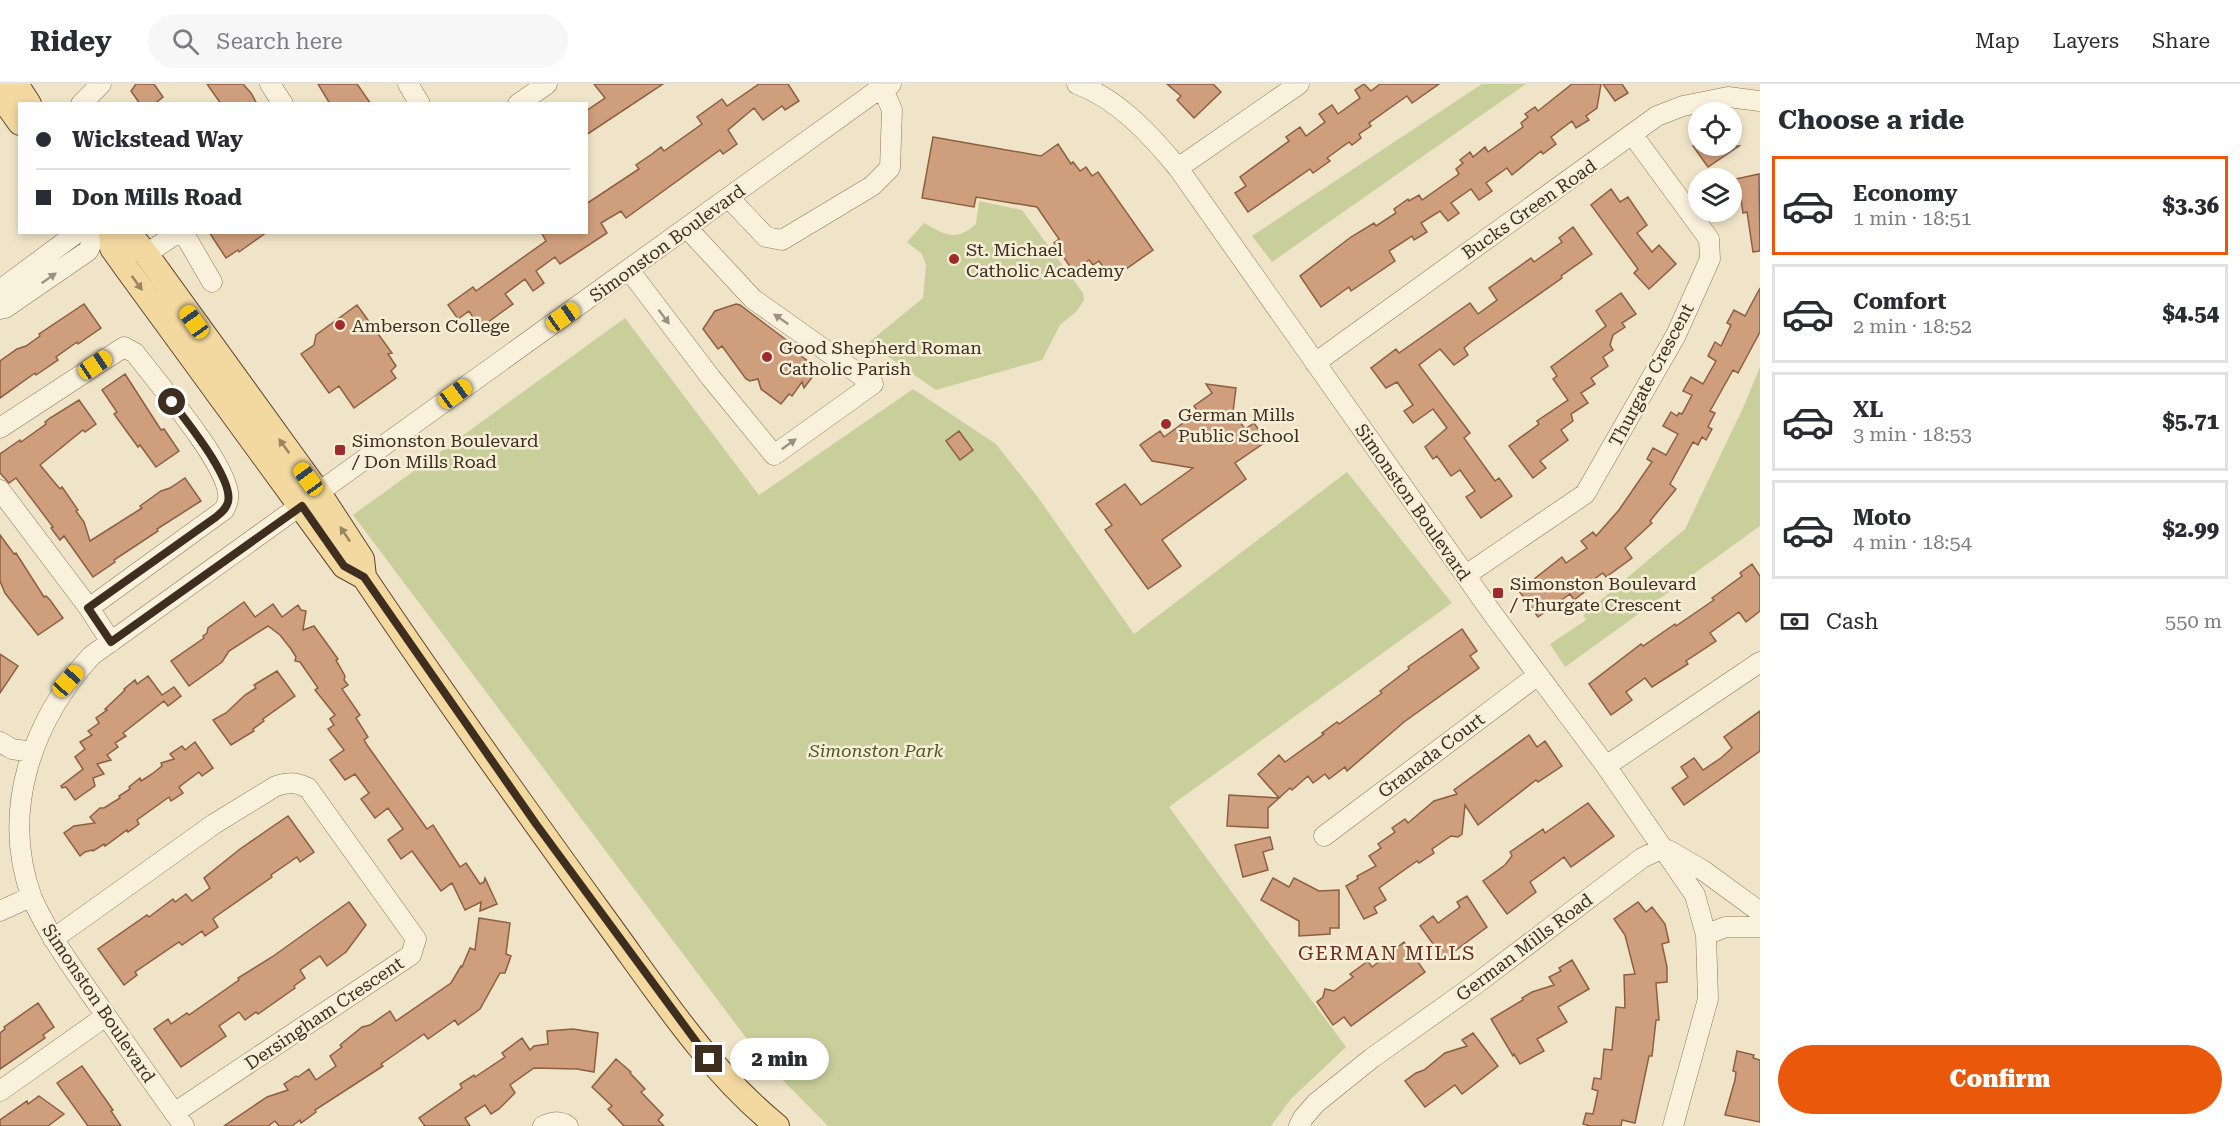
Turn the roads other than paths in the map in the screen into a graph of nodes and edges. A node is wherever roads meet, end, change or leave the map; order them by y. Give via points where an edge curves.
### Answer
1 (16, 84) edge
2 (101, 84) edge
3 (270, 84) edge
4 (408, 84) edge
5 (547, 84) edge
6 (1077, 84) edge
7 (1299, 84) edge
8 (885, 85) edge
9 (0, 95) edge
10 (84, 97) edge
11 (1760, 101) edge
12 (28, 102) edge
13 (282, 102) edge
14 (419, 102) edge
15 (521, 102) edge
16 (18, 120) edge
17 (1632, 134) junction
18 (1178, 168) junction
19 (729, 198) junction
20 (687, 228) junction
21 (75, 234) edge
22 (96, 234) edge
23 (111, 234) edge
24 (130, 234) edge
25 (178, 234) edge
26 (182, 234) edge
27 (146, 254) junction
28 (629, 270) junction
29 (212, 282) dead end
30 (0, 290) edge
31 (0, 309) edge
32 (1315, 363) junction
33 (0, 428) edge
34 (0, 490) edge
35 (310, 500) junction
36 (1466, 575) junction
37 (88, 608) junction
38 (111, 642) junction
39 (1760, 662) edge
40 (1538, 675) junction
41 (0, 742) edge
42 (32, 752) junction
43 (1606, 766) junction
44 (1324, 836) dead end
45 (1663, 848) junction
46 (32, 897) junction
47 (0, 910) edge
48 (1760, 912) edge
49 (1760, 927) edge
50 (1706, 934) junction
51 (53, 939) junction
52 (106, 1016) junction
53 (0, 1090) edge
54 (179, 1120) edge
55 (543, 1126) edge
56 (568, 1126) edge
57 (777, 1126) edge
58 (1299, 1126) edge
59 (1673, 1126) edge

1 - 12 main road
2 - 10 street
3 - 13 street
4 - 14 street
5 - 15 street
6 - 18 street, Simonston Boulevard via 1095,90 1134,122
7 - 18 street
8 - 19 street, Simonston Boulevard
8 - 19 street via 892,110 890,168 872,186 782,240 766,237
9 - 16 main road
11 - 17 street, Bucks Green Road via 1728,97 1683,106 1657,116
17 - 32 street, Bucks Green Road
17 - 36 street, Thurgate Crescent via 1709,239 1710,259 1676,335 1586,494
18 - 32 street, Simonston Boulevard
19 - 20 street, Simonston Boulevard
20 - 28 street, Simonston Boulevard
28 -> 20 street via 774,455 873,384 753,299
21 - 30 street
31 -> 22 street via 87,251
23 -> 35 main road via 112,248
24 - 27 main road
25 - 27 street
26 - 29 street
35 -> 27 main road
28 - 35 street, Simonston Boulevard
32 - 36 street, Simonston Boulevard
33 - 37 street via 124,347 135,353 200,439 223,477 228,501 224,510
34 - 37 street
35 - 38 street, Simonston Boulevard
35 - 57 main road via 362,559 364,577 680,1022 736,1089
36 - 40 street, Simonston Boulevard
37 - 38 street
38 - 42 street, Simonston Boulevard via 91,656 68,681 44,720
39 - 43 street
40 - 43 street, Simonston Boulevard
40 - 44 street, Granada Court
41 - 42 street via 12,749
42 - 46 street, Simonston Boulevard via 18,798 16,835
43 - 45 street, Simonston Boulevard
45 - 48 street via 1704,871
45 - 50 street, Simonston Boulevard via 1695,895
45 - 58 street, German Mills Road via 1642,858 1372,1058 1316,1104
46 - 47 street
46 - 51 street, Simonston Boulevard
49 - 50 street via 1725,927
50 - 59 street, Simonston Boulevard via 1708,999
51 - 52 street, Simonston Boulevard
51 - 54 street, Dersingham Crescent via 214,824 287,782 308,788 416,939 411,955
52 - 53 street
52 - 54 street, Simonston Boulevard
55 - 56 street via 555,1122

